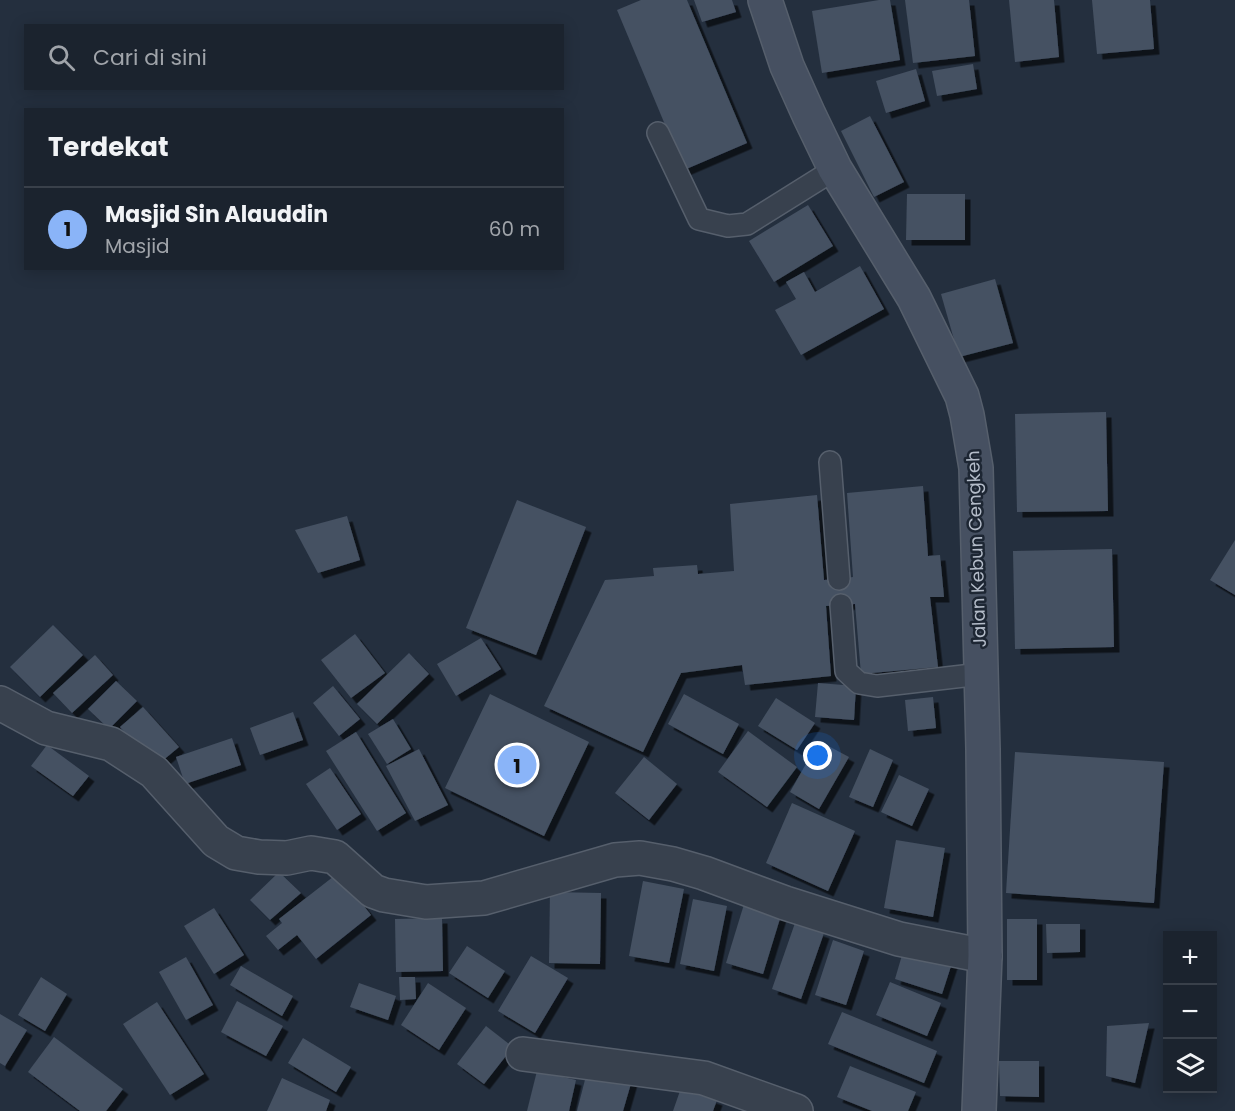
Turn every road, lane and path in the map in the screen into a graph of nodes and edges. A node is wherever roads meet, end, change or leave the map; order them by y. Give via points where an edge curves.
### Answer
1 (765, 0) edge
2 (658, 133) dead end
3 (835, 169) junction
4 (830, 462) dead end
5 (839, 579) dead end
6 (841, 605) dead end
7 (981, 674) junction
8 (0, 703) edge
9 (985, 956) junction
10 (523, 1054) dead end
11 (796, 1111) edge
12 (979, 1111) edge

1 - 3 street, Jalan Kebun Cengkeh via 787,66
2 - 3 lane via 699,219 728,226 747,224
3 - 7 street, Jalan Kebun Cengkeh via 914,298 962,396 976,468
4 - 5 lane
6 - 7 lane via 846,671 859,683 877,686
7 - 9 street, Jalan Kebun Cengkeh
8 - 9 street via 46,728 111,744 154,772 216,841 236,853 259,857 286,858 311,853 335,857 373,891 384,895 426,902 484,898 615,860 640,858 704,873 899,939
9 - 12 street, Jalan Kebun Cengkeh
10 - 11 street via 704,1078

